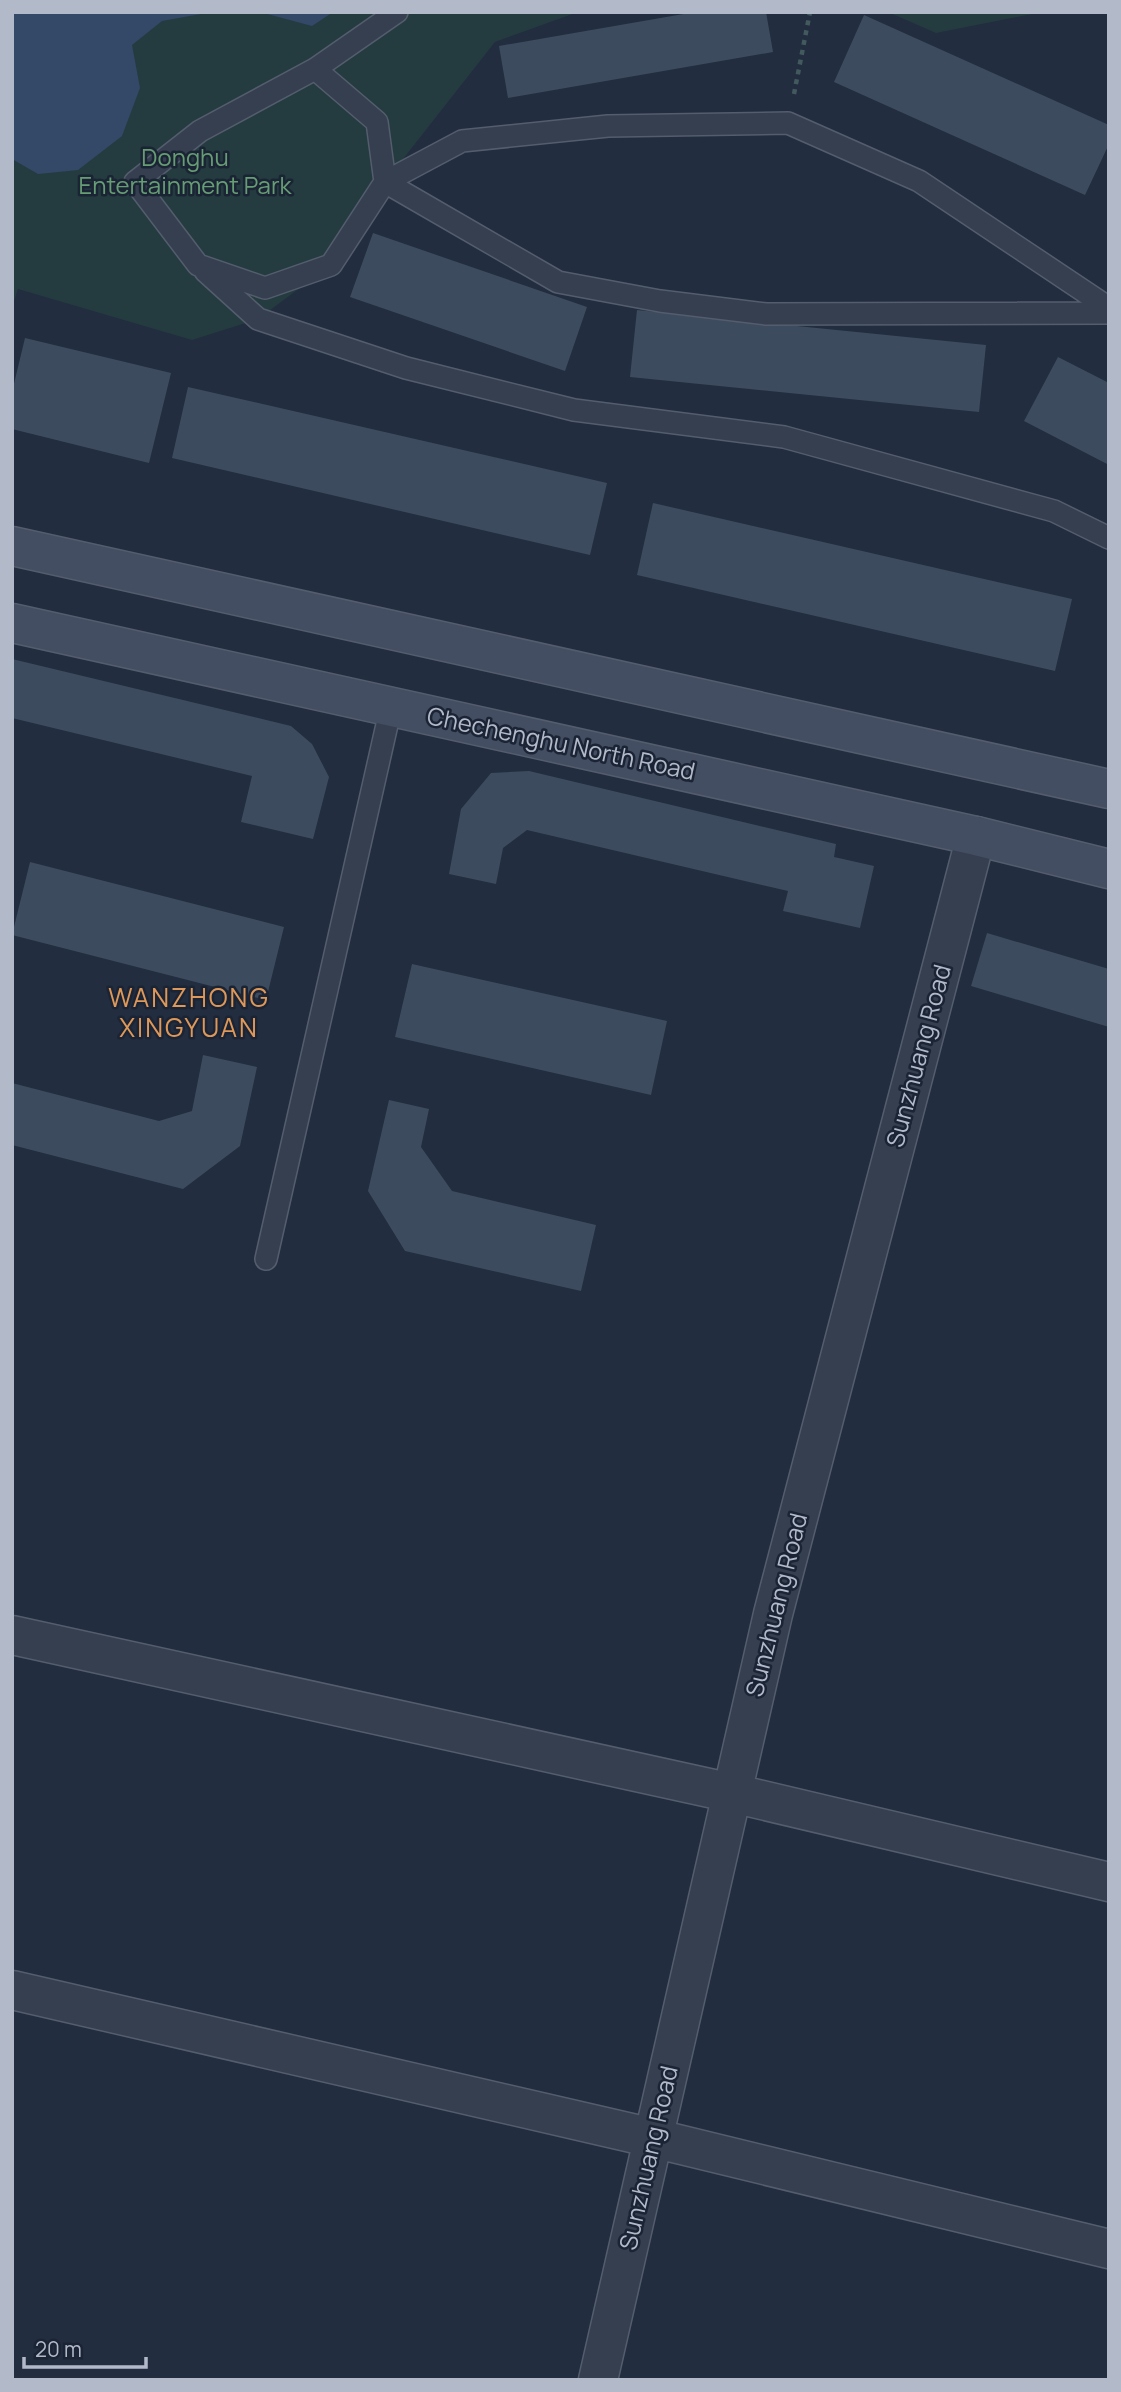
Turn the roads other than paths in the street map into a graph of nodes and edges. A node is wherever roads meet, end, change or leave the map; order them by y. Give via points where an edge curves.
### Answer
1 (397, 12) edge
2 (315, 69) junction
3 (385, 181) junction
4 (198, 265) junction
5 (1109, 310) edge
6 (1109, 538) edge
7 (12, 546) edge
8 (12, 623) edge
9 (391, 707) junction
10 (1109, 789) edge
11 (976, 836) junction
12 (1109, 869) edge
13 (266, 1259) dead end
14 (12, 1635) edge
15 (732, 1793) junction
16 (1109, 1882) edge
17 (12, 1990) edge
18 (653, 2138) junction
19 (1109, 2249) edge
20 (598, 2380) edge

1 - 2 lane
2 - 3 lane via 377,122
2 - 4 lane via 200,131 135,182
3 - 4 lane via 331,265 265,288
3 - 5 lane via 558,282 647,299 766,314
3 - 5 lane via 462,141 608,127 789,123 919,181
4 - 6 lane via 258,318 406,368 574,410 785,437 1054,511
7 - 10 main road
8 - 9 main road, Chechenghu North Road
9 - 11 main road, Chechenghu North Road
9 - 13 lane
11 - 12 main road, Chechenghu North Road
11 - 15 street, Sunzhuang Road via 774,1614
14 - 15 street
15 - 16 street
15 - 18 street, Sunzhuang Road
17 - 18 street
18 - 19 street
18 - 20 street, Sunzhuang Road

